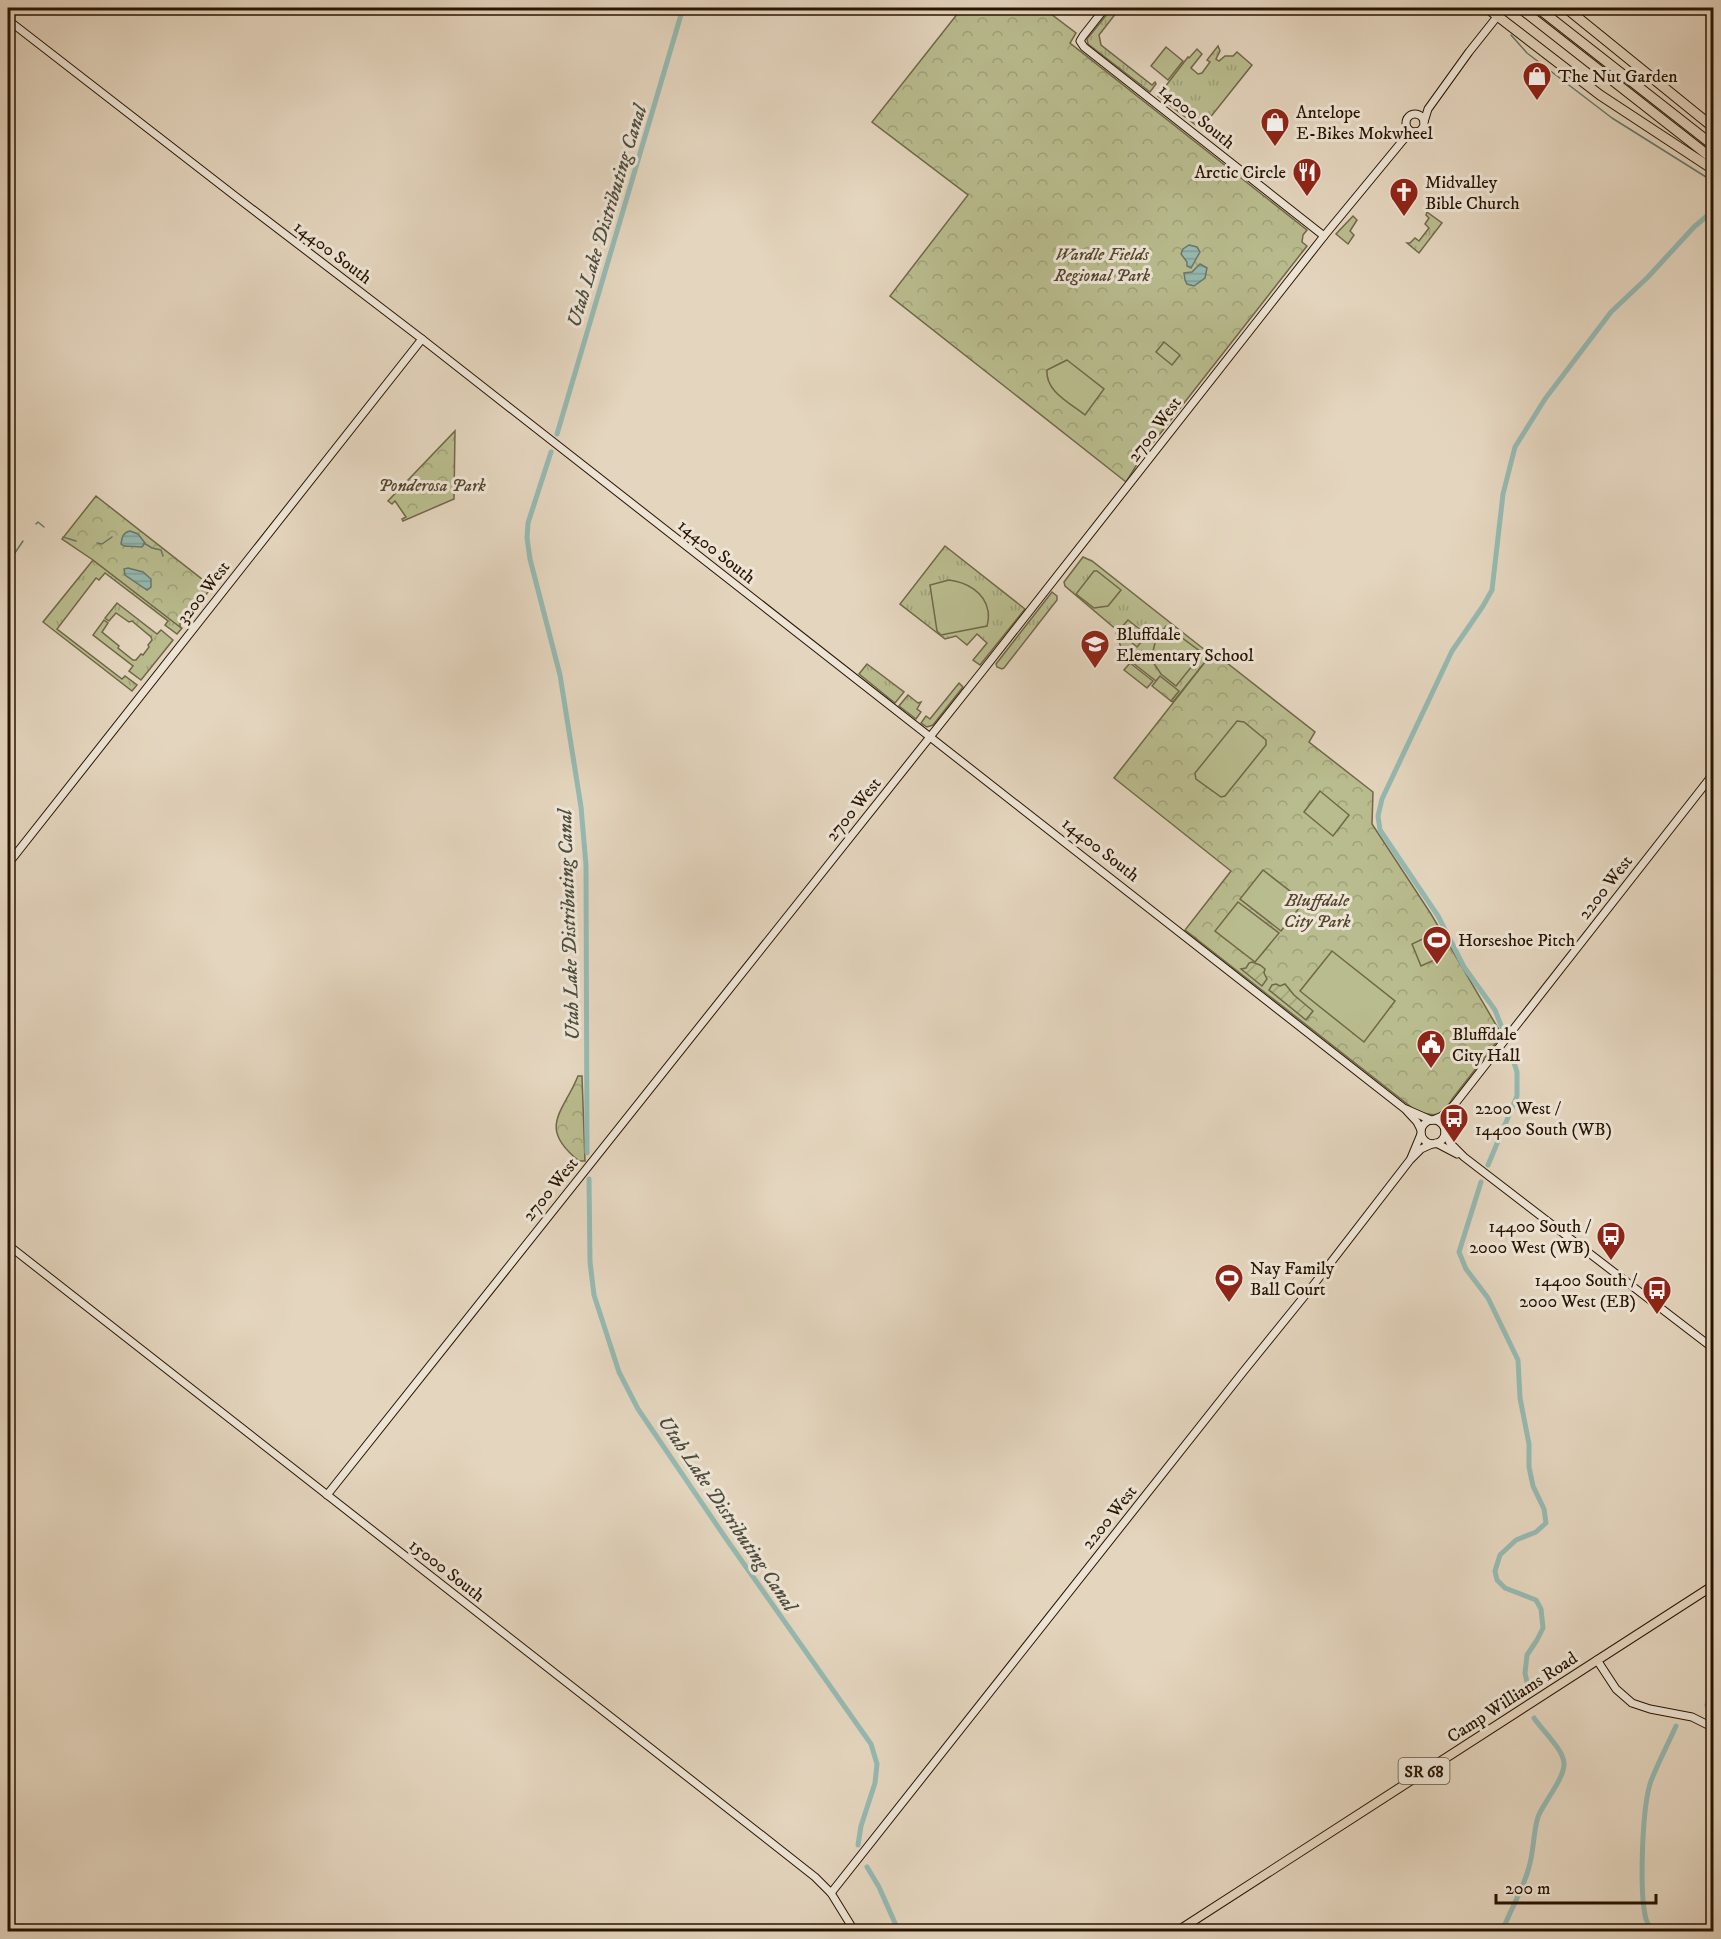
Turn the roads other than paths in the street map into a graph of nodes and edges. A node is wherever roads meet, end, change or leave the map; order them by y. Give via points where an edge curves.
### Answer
1 (1106, 8) edge
2 (1487, 8) edge
3 (1538, 8) edge
4 (1566, 8) edge
5 (1523, 10) edge
6 (1501, 11) edge
7 (8, 20) edge
8 (1428, 109) junction
9 (1417, 114) junction
10 (1424, 122) junction
11 (1406, 125) junction
12 (1713, 128) edge
13 (1415, 132) junction
14 (1401, 142) junction
15 (1713, 146) edge
16 (1713, 160) edge
17 (1713, 170) edge
18 (1324, 236) junction
19 (422, 339) junction
20 (930, 737) junction
21 (1713, 773) edge
22 (8, 864) edge
23 (1454, 1105) junction
24 (1405, 1109) junction
25 (1432, 1120) junction
26 (1445, 1131) junction
27 (1421, 1132) junction
28 (1434, 1144) junction
29 (1464, 1157) junction
30 (1410, 1160) junction
31 (8, 1245) edge
32 (1713, 1349) edge
33 (327, 1495) junction
34 (1713, 1585) edge
35 (1597, 1660) junction
36 (1713, 1728) edge
37 (831, 1893) junction
38 (855, 1932) edge
39 (1176, 1932) edge

1 - 18 street, 14000 South via 1080,41 1084,47
2 - 6 highway
3 - 15 highway
4 - 12 highway
5 - 16 highway
6 - 8 street
6 - 17 highway via 1600,95
7 - 19 street, 14400 South
8 - 9 street
8 - 10 street
9 - 10 street
9 - 11 street via 1408,118
10 - 13 street via 1422,129
11 - 13 street
11 - 14 street, 2700 West
13 - 14 street, 2700 West
14 - 18 street, 2700 West
18 - 20 street, 2700 West
19 - 20 street, 14400 South
19 - 22 street, 3200 West
20 - 24 street, 14400 South
20 - 33 street, 2700 West
21 - 23 street, 2200 West
23 - 25 street, 2200 West
23 - 26 street, 2200 West
24 - 25 street, 14400 South
24 - 27 street, 14400 South
25 - 26 street via 1440,1122
25 - 27 street via 1424,1124
26 - 28 street
26 - 29 street via 1450,1143
27 - 28 street via 1425,1141
27 - 30 street, 2200 West
28 - 29 street
28 - 30 street, 2200 West via 1424,1147
29 - 32 street
30 - 37 street, 2200 West
31 - 33 street, 15000 South
33 - 37 street, 15000 South
34 - 35 main road, Camp Williams Road / SR 68
35 - 36 street via 1616,1689 1632,1703 1697,1718
35 - 39 main road, Camp Williams Road / SR 68
37 - 38 street, 15000 South

